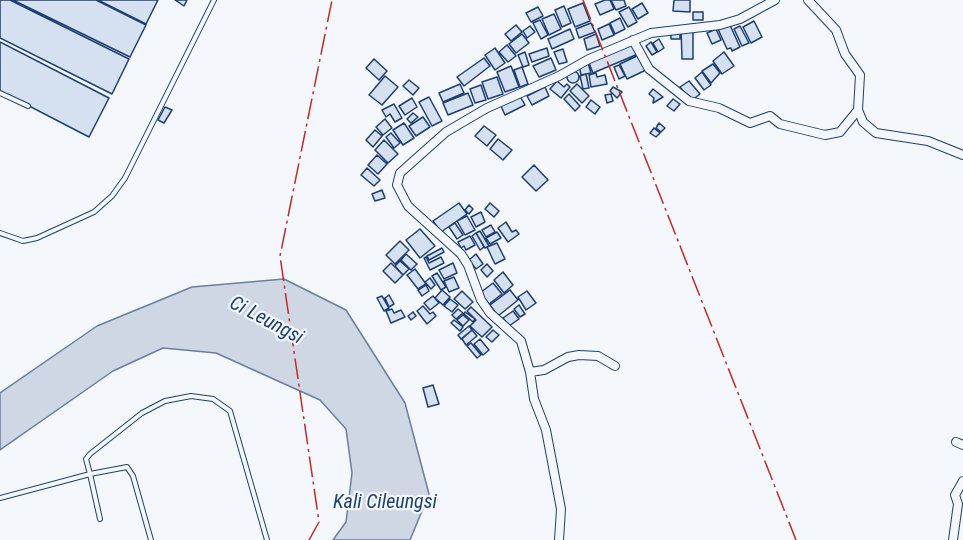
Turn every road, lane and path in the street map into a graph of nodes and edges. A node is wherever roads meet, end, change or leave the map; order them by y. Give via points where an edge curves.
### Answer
1 (214, 0) edge
2 (775, 0) edge
3 (808, 0) edge
4 (633, 40) junction
5 (0, 93) edge
6 (28, 106) dead end
7 (858, 110) junction
8 (963, 155) edge
9 (0, 232) edge
10 (615, 366) dead end
11 (530, 372) junction
12 (90, 474) junction
13 (963, 481) edge
14 (0, 498) edge
15 (100, 519) dead end
16 (152, 540) edge
17 (267, 540) edge
18 (559, 540) edge
19 (952, 540) edge

1 - 9 lane via 125,178 112,196 94,212 37,238 23,241
2 - 4 street via 720,25 651,33
3 - 7 street via 836,30 845,54 860,75
4 - 7 street via 649,69 689,101 719,108 750,123 770,116 780,124 825,135 840,132
4 - 11 street via 487,108 446,132 402,169 397,179 408,206 446,239 468,265 486,306 521,341
5 - 6 lane
7 - 8 street via 858,116 876,133 928,141
10 - 11 street via 598,356 579,355
11 - 18 street via 561,509
12 - 14 lane
12 - 15 lane
12 - 16 lane via 122,466 131,470
12 - 17 lane via 90,454 142,413 165,400 191,396 213,399 230,411
13 - 19 street via 955,495 958,504

